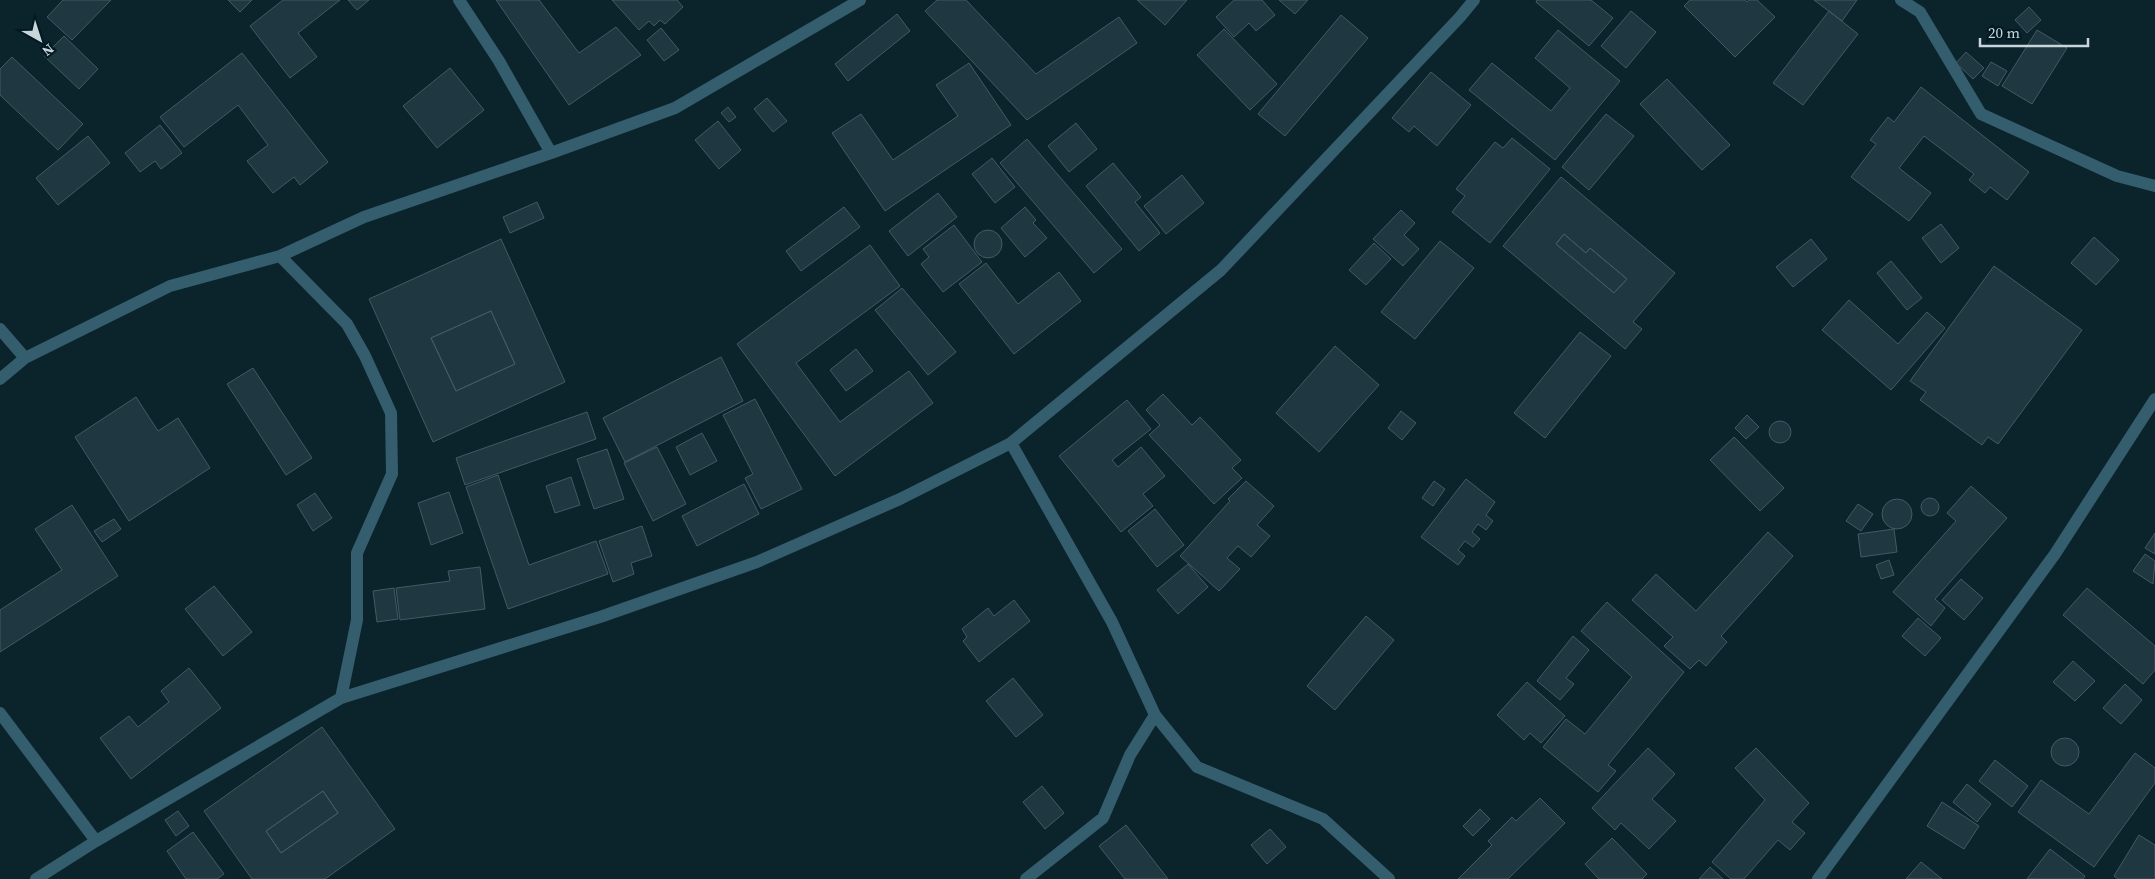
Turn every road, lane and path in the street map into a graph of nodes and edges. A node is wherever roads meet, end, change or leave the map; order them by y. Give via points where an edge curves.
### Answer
1 (458, 0) edge
2 (860, 0) edge
3 (1474, 0) edge
4 (1901, 0) edge
5 (551, 152) junction
6 (2155, 186) edge
7 (280, 256) junction
8 (0, 329) edge
9 (25, 358) junction
10 (0, 379) edge
11 (2155, 400) edge
12 (1012, 443) junction
13 (341, 698) junction
14 (0, 713) edge
15 (1156, 715) junction
16 (96, 841) junction
17 (36, 879) edge
18 (1026, 879) edge
19 (1390, 879) edge
20 (1818, 879) edge

1 - 5 street via 499,61
2 - 5 street via 675,108
3 - 12 street via 1221,270
4 - 6 street via 1920,12 1981,114 2117,176
5 - 7 street via 364,217
7 - 9 street via 170,286
7 - 13 street via 347,324 391,413 392,474 357,553 357,620
8 - 9 street
9 - 10 street
11 - 20 street via 2055,554
12 - 13 street via 900,499 757,562 600,616
12 - 15 street via 1112,622
13 - 16 street
14 - 16 street
15 - 18 street via 1130,755 1102,818
15 - 19 street via 1197,767 1323,819
16 - 17 street

